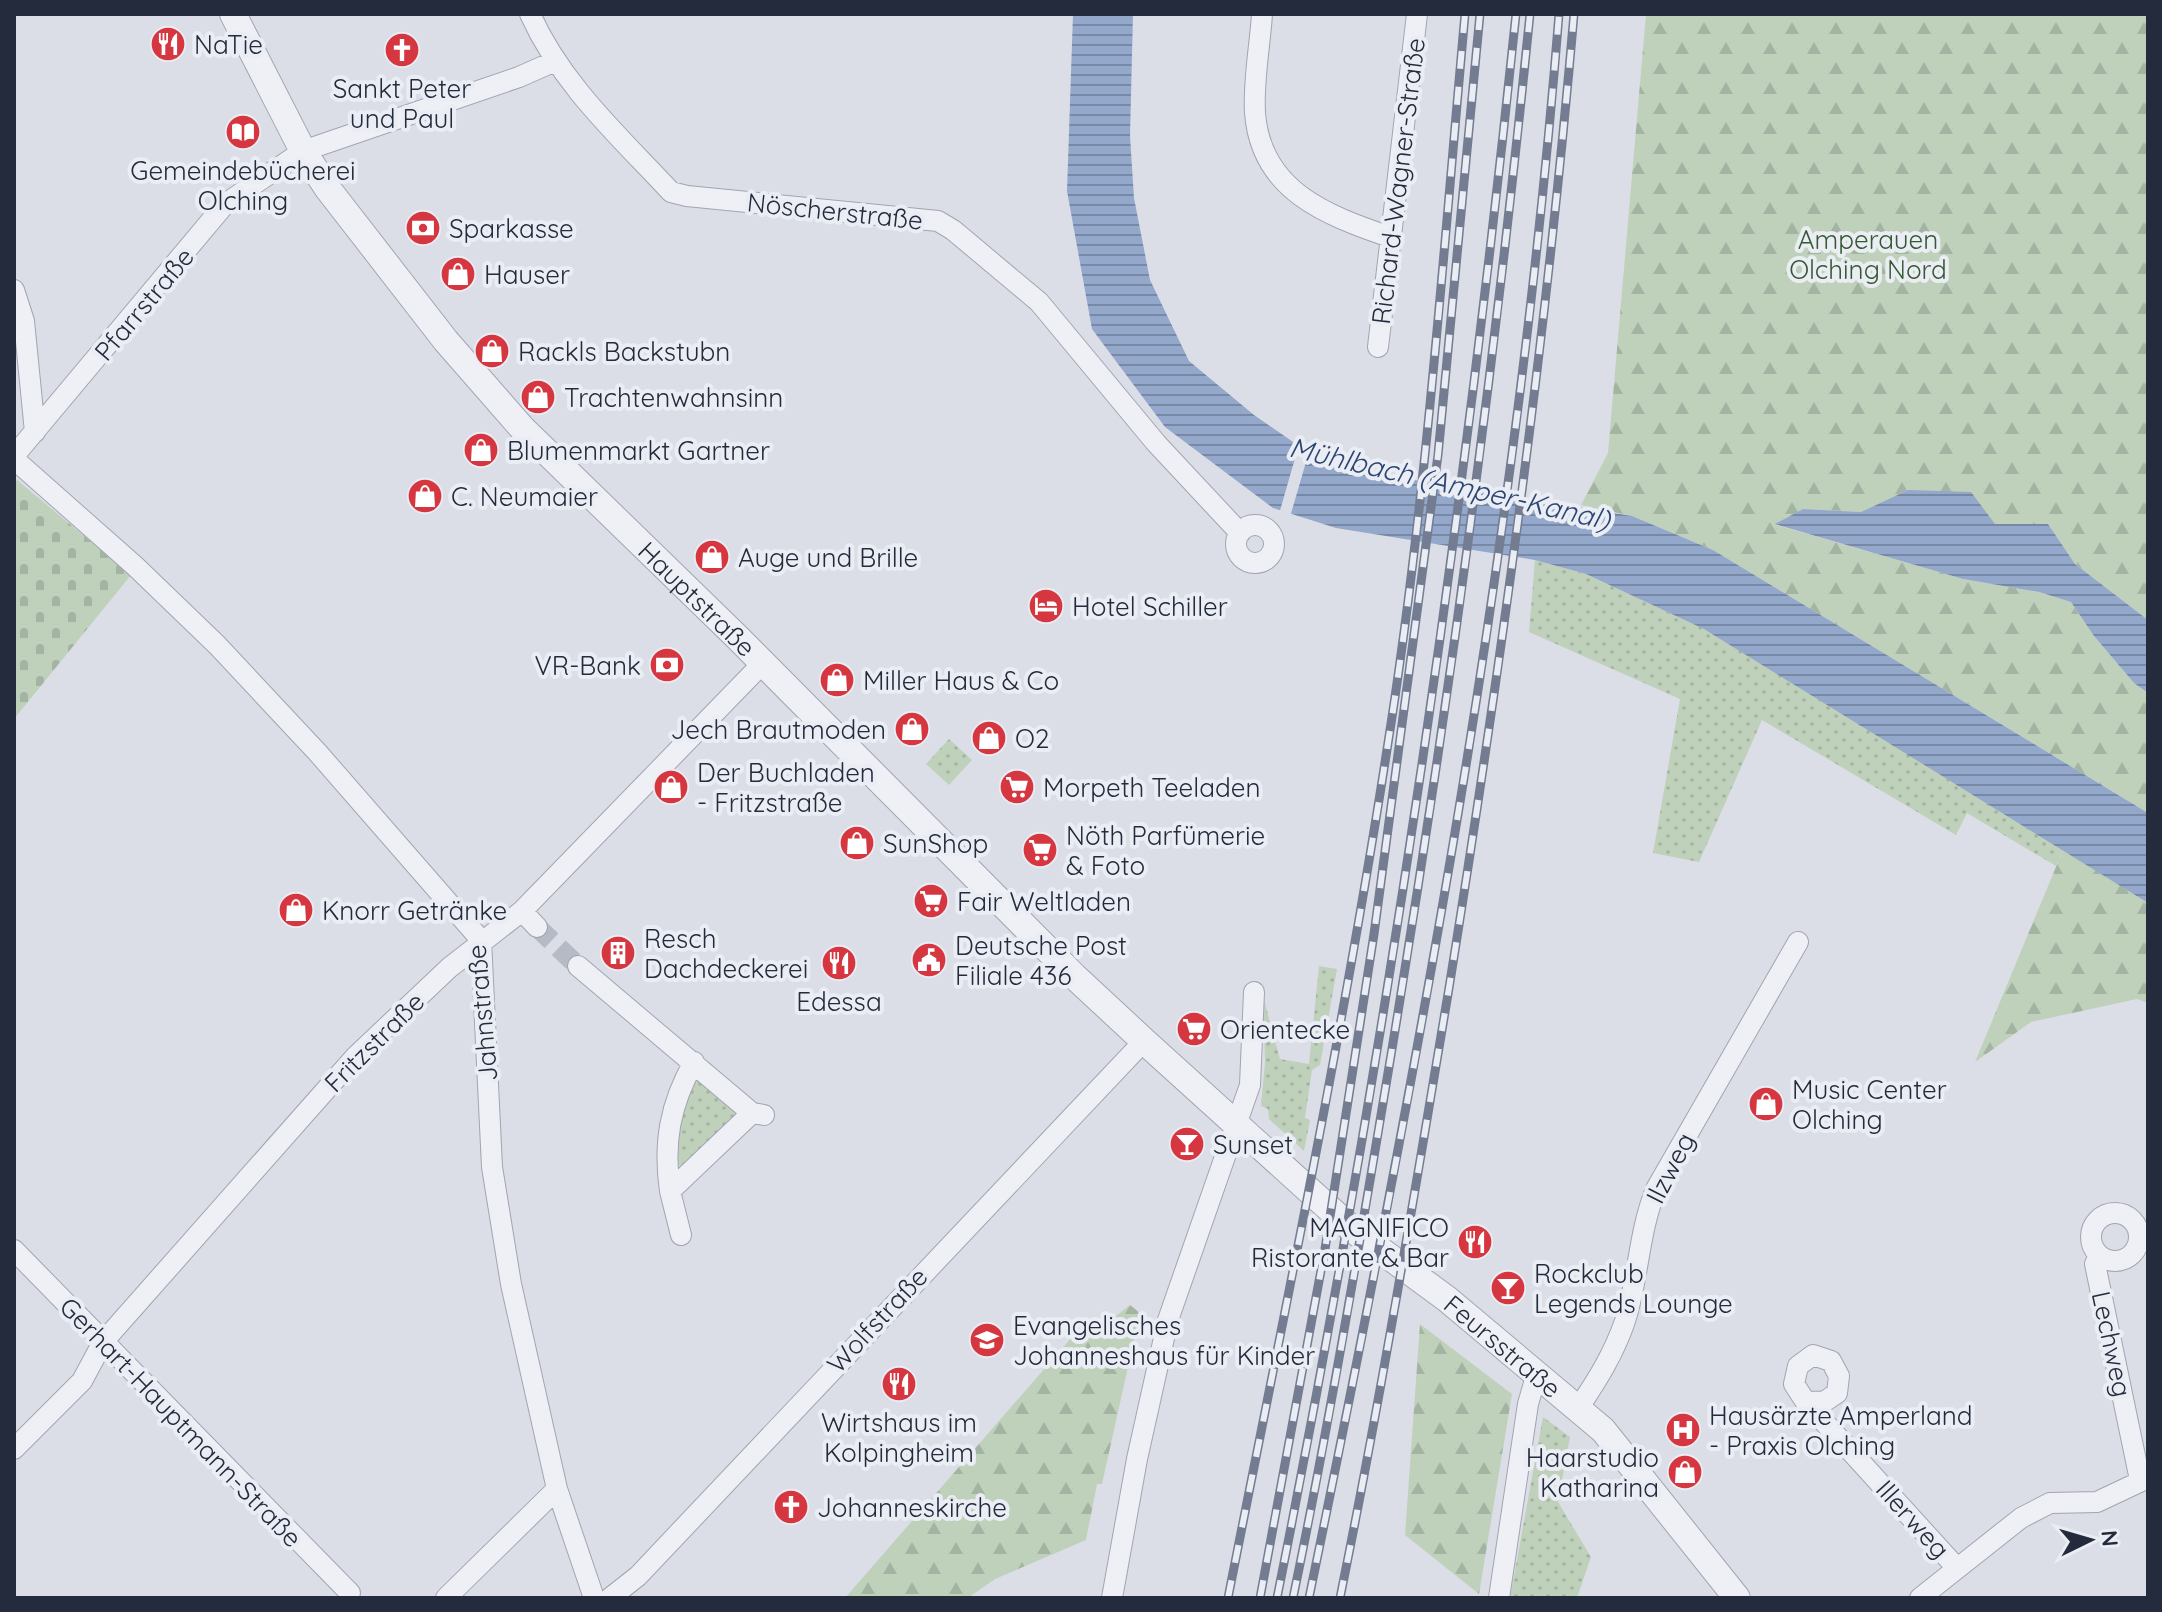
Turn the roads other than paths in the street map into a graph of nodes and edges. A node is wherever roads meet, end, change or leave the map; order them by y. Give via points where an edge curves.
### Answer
1 (233, 14) edge
2 (530, 14) edge
3 (1262, 14) edge
4 (1417, 14) edge
5 (553, 62) junction
6 (303, 151) junction
7 (1390, 237) junction
8 (14, 290) edge
9 (1378, 347) dead end
10 (35, 432) junction
11 (14, 458) edge
12 (1240, 533) dead end
13 (763, 663) junction
14 (522, 911) junction
15 (537, 927) tunnel mouth
16 (481, 940) junction
17 (1798, 942) dead end
18 (578, 966) tunnel mouth
19 (1254, 992) dead end
20 (1144, 1041) junction
21 (694, 1062) junction
22 (1236, 1124) junction
23 (670, 1191) junction
24 (681, 1235) dead end
25 (14, 1250) edge
26 (2099, 1256) dead end
27 (103, 1342) junction
28 (1537, 1373) junction
29 (1805, 1401) dead end
30 (1579, 1407) junction
31 (14, 1449) edge
32 (2144, 1479) edge
33 (557, 1489) junction
34 (1956, 1567) junction
35 (350, 1593) dead end
36 (446, 1598) edge
37 (594, 1598) edge
38 (610, 1598) edge
39 (1112, 1598) edge
40 (1499, 1598) edge
41 (1737, 1598) edge
42 (1920, 1598) edge

1 - 6 street, Hauptstraße
2 - 5 street, Nöscherstraße
3 - 7 street via 1255,113 1263,151 1277,176 1311,205
4 - 7 street, Richard-Wagner-Straße
5 - 6 street, Pfarrstraße
5 - 12 street, Nöscherstraße via 671,192 938,221 953,230 1039,302 1156,443
6 - 10 street, Pfarrstraße via 225,204
6 - 13 street, Hauptstraße via 409,296 505,410
7 - 9 street, Richard-Wagner-Straße
8 - 10 street via 24,321
10 - 11 street, Pfarrstraße
11 - 16 street, Jahnstraße via 217,645
13 - 14 street, Fritzstraße
13 - 20 street, Hauptstraße
14 - 15 street
14 - 16 street, Fritzstraße
16 - 27 street, Fritzstraße via 355,1057
16 - 33 street, Jahnstraße via 492,1167 511,1284
17 - 30 street, Ilzweg via 1656,1189 1644,1219 1626,1318 1607,1366
18 - 21 street
19 - 22 street via 1250,1085
20 - 22 street, Hauptstraße
20 - 38 street, Wolfstraße via 638,1576
21 - 23 street via 676,1093 668,1127
21 - 23 street via 758,1114
22 - 28 street, Feursstraße via 1353,1230
22 - 39 street via 1168,1320
23 - 24 street
25 - 27 street, Gerhart-Hauptmann-Straße
26 - 32 street, Lechweg via 2095,1264
27 - 31 street, Fritzstraße via 82,1381
27 - 35 street, Gerhart-Hauptmann-Straße
28 - 30 street, Feursstraße
28 - 40 street
29 - 34 street, Illerweg
30 - 41 street, Feursstraße via 1635,1467
32 - 34 street via 2097,1502 2050,1503 2011,1523
33 - 36 street
33 - 37 street, Jahnstraße
34 - 42 street

